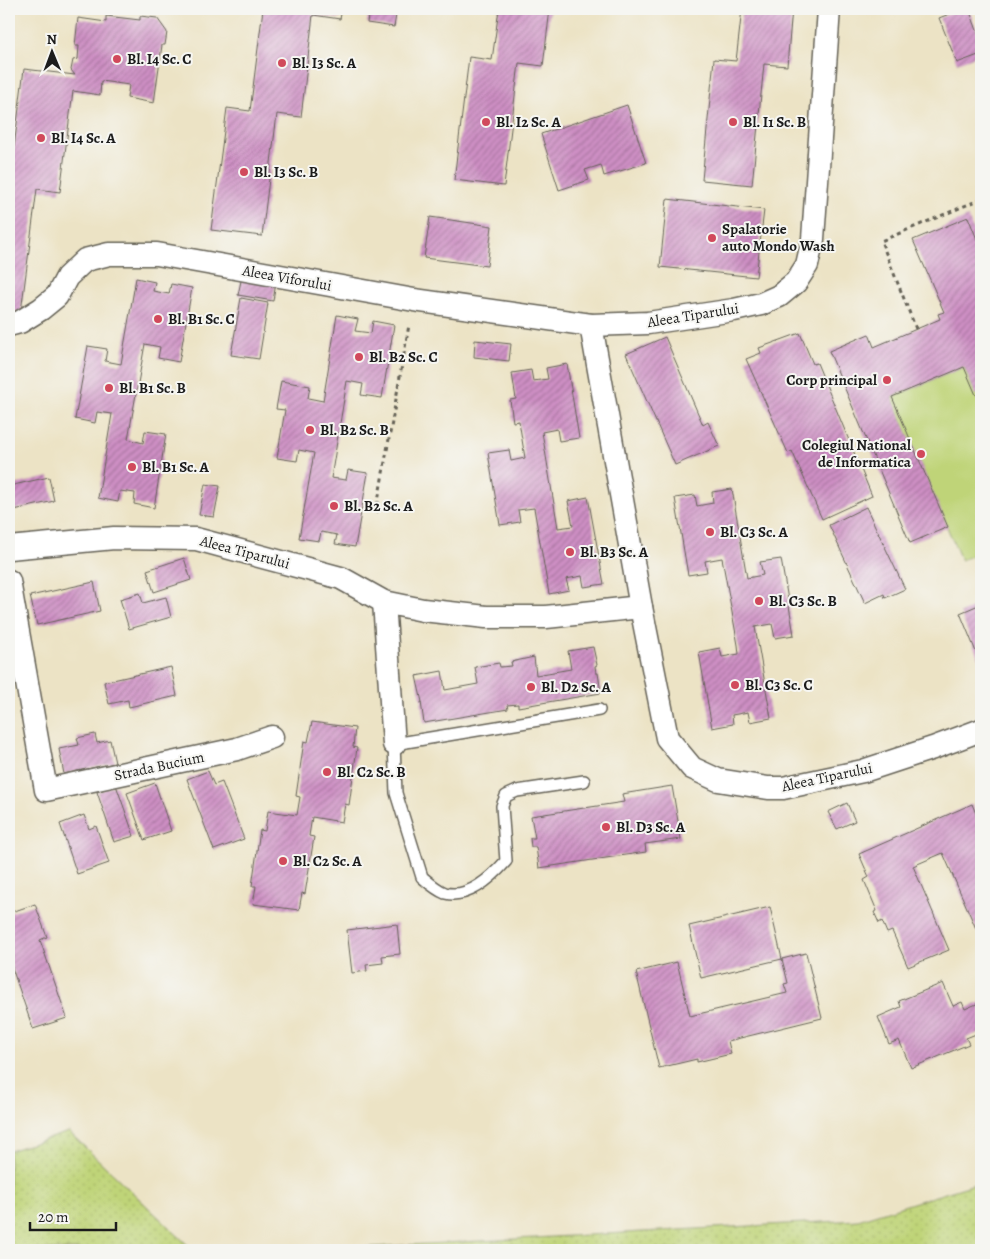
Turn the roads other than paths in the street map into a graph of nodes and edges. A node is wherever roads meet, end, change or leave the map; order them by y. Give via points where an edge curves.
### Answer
1 (829, 9) edge
2 (9, 325) edge
3 (591, 326) junction
4 (9, 548) edge
5 (9, 581) edge
6 (384, 602) junction
7 (641, 607) junction
8 (15, 655) edge
9 (599, 710) dead end
10 (981, 730) edge
11 (272, 737) dead end
12 (394, 744) junction
13 (584, 781) dead end

1 - 3 street, Aleea Tiparului via 813,239 807,264 796,282 779,296 734,310 648,323
2 - 3 street, Aleea Viforului via 20,322 57,296 67,276 85,260 109,254 157,254 414,300
3 - 7 street, Aleea Tiparului
4 - 6 street, Aleea Tiparului via 114,538 196,539 341,578
5 - 8 street
6 - 7 street, Aleea Tiparului via 486,617 546,617
6 - 12 street
7 - 10 street, Aleea Tiparului via 667,738 692,768 718,780 783,788 863,771
8 - 11 street, Strada Bucium via 46,790 237,749
9 - 12 lane
12 - 13 lane via 396,793 422,877 445,893 460,893 478,886 492,878 506,861 502,806 506,796 517,791

